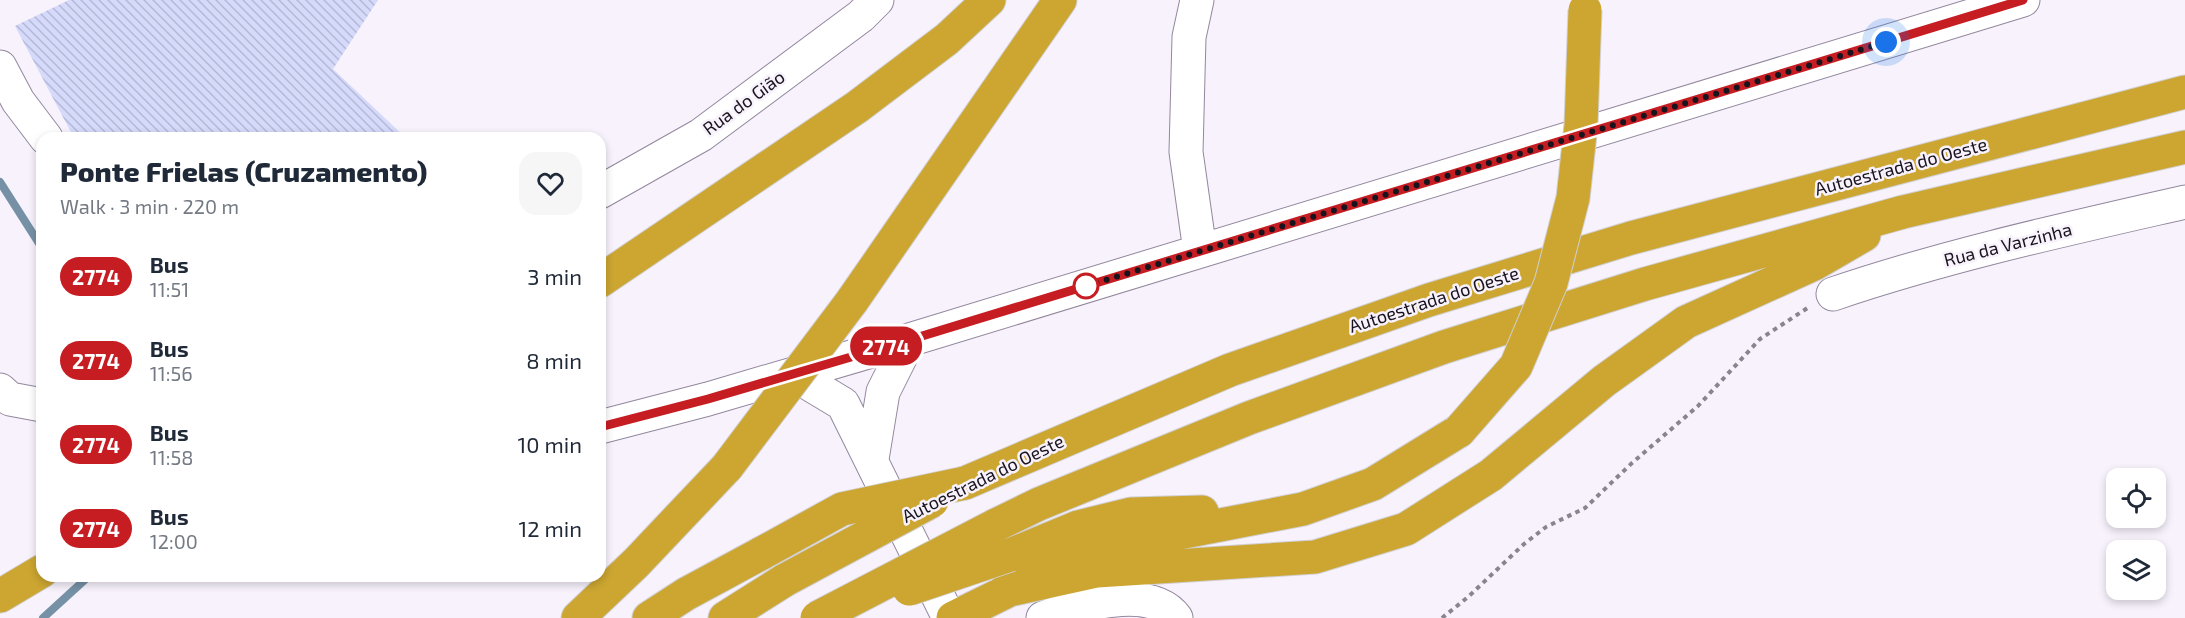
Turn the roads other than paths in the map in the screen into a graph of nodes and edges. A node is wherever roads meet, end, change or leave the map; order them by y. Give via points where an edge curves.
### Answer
1 (877, 0) edge
2 (989, 0) edge
3 (1060, 0) edge
4 (1197, 0) edge
5 (2024, 0) edge
6 (1585, 5) edge
7 (0, 67) edge
8 (2185, 92) edge
9 (41, 132) edge
10 (2185, 147) edge
11 (606, 189) edge
12 (2185, 202) edge
13 (1903, 212) junction
14 (1200, 251) junction
15 (606, 276) edge
16 (1833, 294) road end
17 (909, 340) junction
18 (855, 355) junction
19 (793, 374) junction
20 (0, 390) edge
21 (884, 392) junction
22 (36, 404) edge
23 (843, 404) junction
24 (0, 413) edge
25 (36, 415) edge
26 (606, 425) edge
27 (872, 459) junction
28 (965, 483) junction
29 (1303, 509) junction
30 (36, 575) edge
31 (1005, 591) junction
32 (0, 596) edge
33 (578, 618) edge
34 (649, 618) edge
35 (725, 618) edge
36 (817, 618) edge
37 (822, 618) edge
38 (951, 618) edge
39 (1043, 618) edge
40 (1176, 618) edge

1 - 11 street, Rua do Gião via 701,135
2 - 15 highway via 947,39 856,107
3 - 33 highway, bridge via 852,301 727,467
4 - 14 street via 1189,37 1185,152
5 - 14 street
6 - 29 highway, bridge via 1581,125 1572,198 1551,283 1516,366 1458,431 1373,484
7 - 9 street
8 - 28 highway, Autoestrada do Oeste via 1631,238 1429,300 1230,370
10 - 13 highway
12 - 16 street, Rua da Varzinha via 2031,238
13 - 31 highway via 1814,264 1686,322 1604,381 1491,475 1406,529 1315,557 1096,571
13 - 36 highway, bridge via 1645,284 1444,347 1249,418 1039,504
14 - 17 street
17 - 18 street
17 - 21 street
18 - 19 street
18 - 21 street
18 - 23 street
19 - 23 street
19 - 26 street
20 - 22 street via 10,399
21 - 27 street
23 - 27 street
24 - 25 street
27 - 38 street
28 - 34 highway, bridge via 842,509
28 - 35 highway, Autoestrada do Oeste, bridge via 785,580
29 - 31 highway via 1091,550
29 - 37 highway, bridge via 1131,514 1078,527 1010,555
30 - 32 highway
31 - 38 highway
39 - 40 street via 1110,600 1145,600 1171,611

